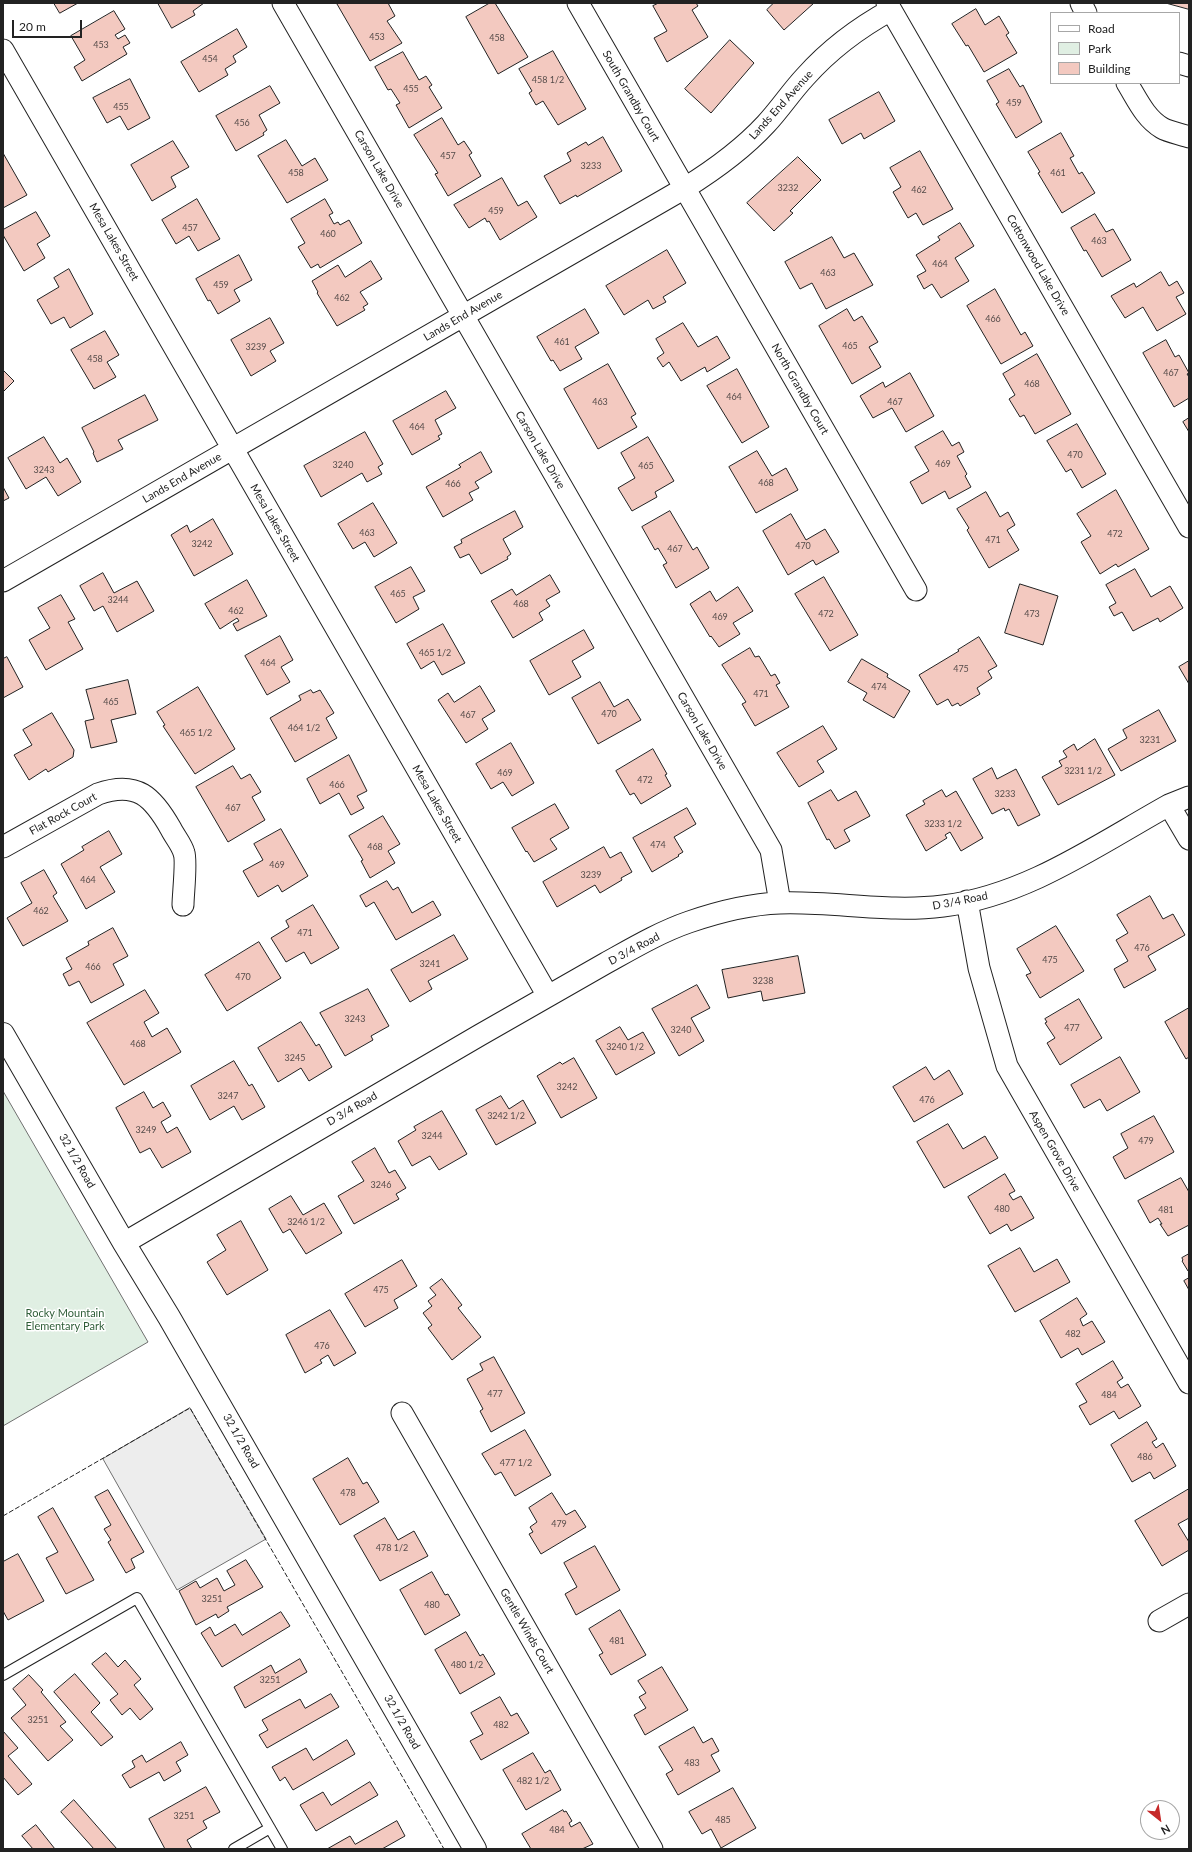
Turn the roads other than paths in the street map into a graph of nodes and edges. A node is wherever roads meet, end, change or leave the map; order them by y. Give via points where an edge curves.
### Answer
1 (283, 3) edge
2 (578, 3) edge
3 (1081, 3) edge
4 (889, 7) edge
5 (1086, 12) edge
6 (3, 50) edge
7 (1128, 84) edge
8 (1189, 136) edge
9 (685, 188) junction
10 (463, 316) junction
11 (233, 448) junction
12 (1189, 527) edge
13 (3, 581) edge
14 (916, 590) dead end
15 (1189, 797) edge
16 (1169, 804) junction
17 (1189, 838) edge
18 (3, 847) edge
19 (967, 902) junction
20 (780, 903) junction
21 (183, 905) dead end
22 (548, 996) junction
23 (3, 1034) edge
24 (124, 1243) junction
25 (1189, 1383) edge
26 (402, 1413) dead end
27 (1189, 1604) edge
28 (1158, 1621) dead end
29 (3, 1674) edge
30 (270, 1828) junction
31 (234, 1849) edge
32 (282, 1849) edge
33 (475, 1849) edge
34 (652, 1849) edge

1 - 10 street, Carson Lake Drive
2 - 9 street, South Grandby Court
3 - 5 street
4 - 9 street, Lands End Avenue via 840,42 742,148
4 - 12 street, Cottonwood Lake Drive
6 - 11 street, Mesa Lakes Street
7 - 8 street via 1152,121 1163,129
9 - 10 street, Lands End Avenue
9 - 14 street, North Grandby Court
10 - 11 street, Lands End Avenue
10 - 20 street, Carson Lake Drive via 771,850
11 - 13 street, Lands End Avenue
11 - 22 street, Mesa Lakes Street
15 - 16 street, D 3/4 Road
16 - 17 street
16 - 19 street, D 3/4 Road via 1050,873 1018,887
18 - 21 street, Flat Rock Court via 98,794 109,790 133,790 145,795 154,803 185,854
19 - 20 street, D 3/4 Road via 904,908
19 - 25 street, Aspen Grove Drive via 979,968 1006,1066
20 - 22 street, D 3/4 Road via 718,913 658,935
22 - 24 street, D 3/4 Road
23 - 24 street, 32 1/2 Road
24 - 33 street, 32 1/2 Road
26 - 34 street, Gentle Winds Court
27 - 28 street
29 - 30 lane via 137,1598
30 - 31 lane
30 - 32 lane

